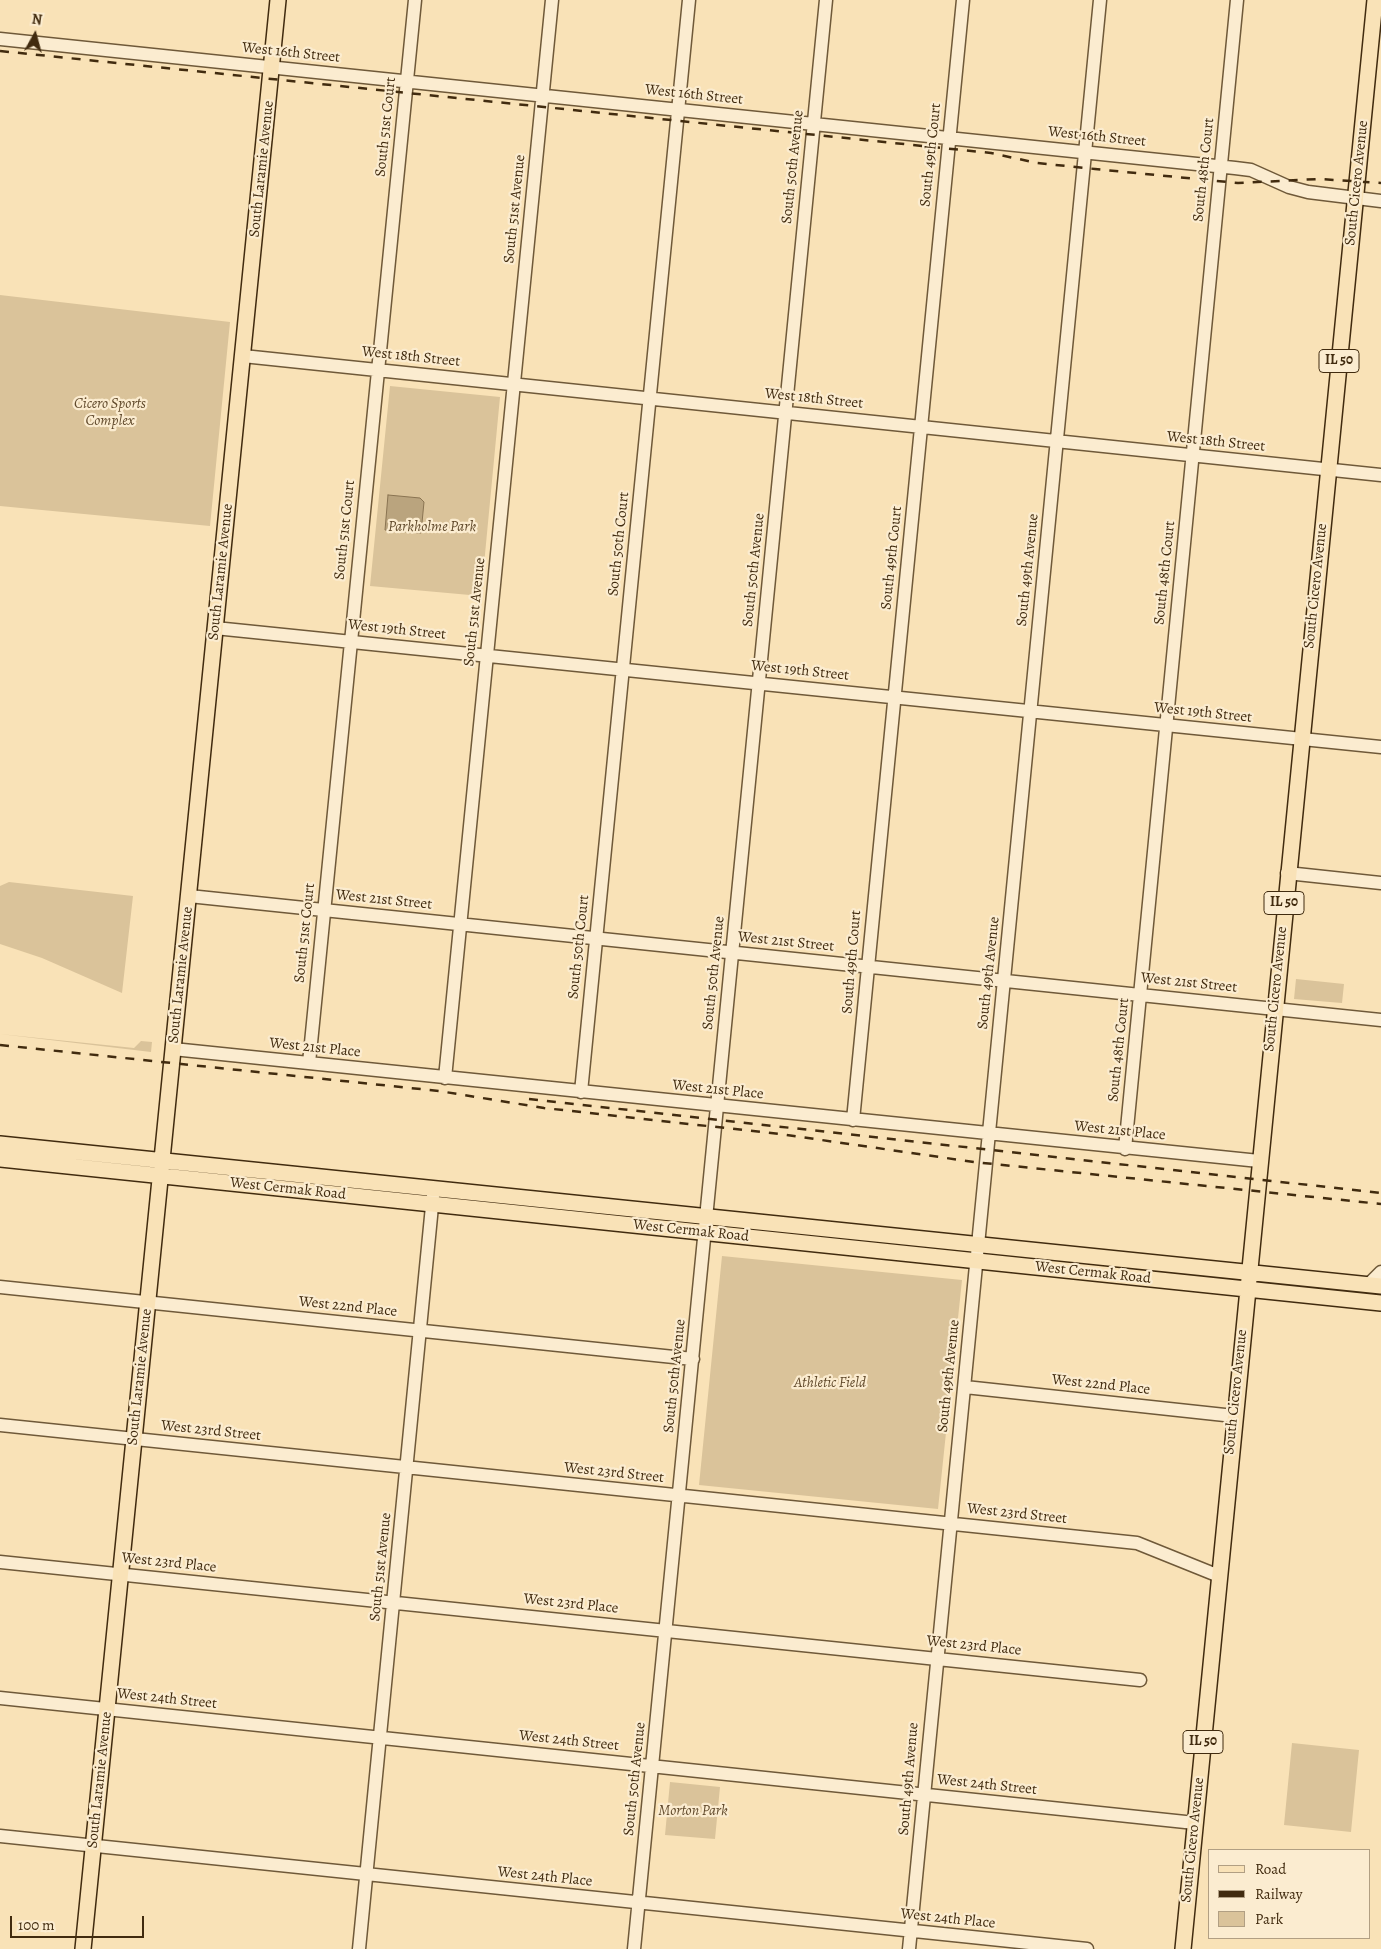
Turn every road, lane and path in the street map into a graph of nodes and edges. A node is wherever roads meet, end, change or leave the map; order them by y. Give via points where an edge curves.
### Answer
1 (278, 0) edge
2 (415, 0) edge
3 (552, 0) edge
4 (689, 0) edge
5 (826, 0) edge
6 (963, 0) edge
7 (1100, 0) edge
8 (1237, 0) edge
9 (1375, 0) edge
10 (0, 39) edge
11 (1375, 60) edge
12 (272, 67) junction
13 (406, 82) junction
14 (542, 96) junction
15 (678, 110) junction
16 (814, 124) junction
17 (949, 138) junction
18 (1085, 152) junction
19 (1221, 166) junction
20 (1355, 199) junction
21 (1381, 201) edge
22 (243, 356) junction
23 (378, 370) junction
24 (514, 384) junction
25 (650, 398) junction
26 (786, 413) junction
27 (921, 427) junction
28 (1057, 442) junction
29 (1193, 456) junction
30 (1328, 470) junction
31 (1381, 475) edge
32 (215, 628) junction
33 (351, 642) junction
34 (487, 656) junction
35 (623, 670) junction
36 (759, 684) junction
37 (894, 697) junction
38 (1031, 712) junction
39 (1167, 725) junction
40 (1300, 739) junction
41 (1381, 747) edge
42 (1287, 874) junction
43 (1381, 883) edge
44 (189, 896) junction
45 (324, 910) junction
46 (460, 924) junction
47 (597, 939) junction
48 (733, 953) junction
49 (868, 966) junction
50 (1005, 980) junction
51 (1140, 994) junction
52 (1274, 1008) junction
53 (1381, 1020) edge
54 (173, 1049) junction
55 (309, 1063) junction
56 (445, 1078) junction
57 (582, 1092) junction
58 (718, 1106) junction
59 (854, 1120) junction
60 (990, 1134) junction
61 (0, 1144) edge
62 (1125, 1148) junction
63 (0, 1159) edge
64 (1259, 1161) junction
65 (160, 1168) junction
66 (434, 1188) junction
67 (433, 1204) junction
68 (706, 1217) junction
69 (705, 1232) junction
70 (979, 1253) junction
71 (1248, 1272) junction
72 (1381, 1272) edge
73 (1375, 1285) edge
74 (0, 1287) edge
75 (1246, 1289) junction
76 (147, 1302) junction
77 (1381, 1303) edge
78 (420, 1330) junction
79 (693, 1358) junction
80 (964, 1387) junction
81 (1234, 1416) junction
82 (0, 1425) edge
83 (133, 1439) junction
84 (406, 1468) junction
85 (679, 1496) junction
86 (950, 1523) junction
87 (0, 1562) edge
88 (120, 1574) junction
89 (1219, 1576) junction
90 (393, 1602) junction
91 (666, 1631) junction
92 (937, 1659) junction
93 (1140, 1680) dead end
94 (0, 1698) edge
95 (107, 1709) junction
96 (380, 1738) junction
97 (652, 1766) junction
98 (924, 1795) junction
99 (1195, 1823) junction
100 (0, 1836) edge
101 (93, 1846) junction
102 (366, 1874) junction
103 (639, 1903) junction
104 (911, 1931) junction
105 (83, 1949) edge
106 (359, 1949) edge
107 (634, 1949) edge
108 (909, 1949) edge
109 (1087, 1949) edge
110 (1183, 1949) edge

1 - 12 main road, South Laramie Avenue
2 - 13 street, South 51st Court
3 - 14 street, South 51st Avenue
4 - 15 street, South 50th Court
5 - 16 street, South 50th Avenue
6 - 17 street, South 49th Court
7 - 18 street, South 49th Avenue
8 - 19 street, South 48th Court
9 - 11 main road, South Cicero Avenue / IL 50
10 - 12 street, West 16th Street
11 - 20 main road, South Cicero Avenue / IL 50
12 - 13 street, West 16th Street
12 - 22 main road, South Laramie Avenue
13 - 14 street, West 16th Street
13 - 23 street, South 51st Court
14 - 15 street, West 16th Street
14 - 24 street, South 51st Avenue
15 - 16 street, West 16th Street
15 - 25 street, South 50th Court
16 - 17 street, West 16th Street
16 - 26 street, South 50th Avenue
17 - 18 street, West 16th Street
17 - 27 street, South 49th Court
18 - 19 street, West 16th Street
18 - 28 street, South 49th Avenue
19 - 20 street, West 16th Street via 1251,170 1308,192
19 - 29 street, South 48th Court
20 - 21 street, West 16th Street
20 - 30 main road, South Cicero Avenue / IL 50
22 - 23 street, West 18th Street
22 - 32 main road, South Laramie Avenue
23 - 24 street, West 18th Street
23 - 33 street, South 51st Court
24 - 25 street, West 18th Street
24 - 34 street, South 51st Avenue
25 - 26 street, West 18th Street
25 - 35 street, South 50th Court
26 - 27 street, West 18th Street
26 - 36 street, South 50th Avenue
27 - 28 street, West 18th Street
27 - 37 street, South 49th Court
28 - 29 street, West 18th Street
28 - 38 street, South 49th Avenue
29 - 30 street, West 18th Street
29 - 39 street, South 48th Court
30 - 31 street, West 18th Street
30 - 40 main road, South Cicero Avenue / IL 50
32 - 33 street, West 19th Street
32 - 44 main road, South Laramie Avenue
33 - 34 street, West 19th Street
33 - 45 street, South 51st Court
34 - 35 street, West 19th Street
34 - 46 street, South 51st Avenue
35 - 36 street, West 19th Street
35 - 47 street, South 50th Court
36 - 37 street, West 19th Street
36 - 48 street, South 50th Avenue
37 - 38 street, West 19th Street
37 - 49 street, South 49th Court
38 - 39 street, West 19th Street
38 - 50 street, South 49th Avenue
39 - 40 street, West 19th Street
39 - 51 street, South 48th Court
40 - 41 street, West 19th Street
40 - 42 main road, South Cicero Avenue / IL 50
42 - 43 street
42 - 52 main road, South Cicero Avenue / IL 50
44 - 45 street, West 21st Street
44 - 54 main road, South Laramie Avenue
45 - 46 street, West 21st Street
45 - 55 street, South 51st Court
46 - 47 street, West 21st Street
46 - 56 street, South 51st Avenue
47 - 48 street, West 21st Street
47 - 57 street, South 50th Court
48 - 49 street, West 21st Street
48 - 58 street, South 50th Avenue
49 - 50 street, West 21st Street
49 - 59 street, South 49th Court
50 - 51 street, West 21st Street
50 - 60 street, South 49th Avenue
51 - 52 street, West 21st Street
51 - 62 street, South 48th Court
52 - 53 street, West 21st Street
52 - 64 main road, South Cicero Avenue / IL 50
54 - 55 street, West 21st Place
54 - 65 main road, South Laramie Avenue
55 - 56 street, West 21st Place
56 - 57 street, West 21st Place
57 - 58 street, West 21st Place
58 - 59 street, West 21st Place
58 - 68 street, South 50th Avenue
59 - 60 street, West 21st Place
60 - 62 street, West 21st Place
60 - 70 street, South 49th Avenue
61 - 65 main road, West Cermak Road
62 - 64 street, West 21st Place
63 - 65 main road, West Cermak Road
64 - 71 main road, South Cicero Avenue / IL 50
65 - 66 main road, West Cermak Road
65 - 67 main road, West Cermak Road
65 - 76 main road, South Laramie Avenue
66 - 67 street, South 51st Avenue
66 - 68 main road, West Cermak Road
67 - 69 main road, West Cermak Road
67 - 78 street, South 51st Avenue
68 - 69 street, South 50th Avenue
68 - 70 main road, West Cermak Road
69 - 70 main road, West Cermak Road
69 - 79 street, South 50th Avenue
70 - 71 main road, West Cermak Road
70 - 75 main road, West Cermak Road
70 - 80 street, South 49th Avenue
71 - 73 main road, West Cermak Road
71 - 75 main road, South Cicero Avenue / IL 50
72 - 73 street
74 - 76 street, West 22nd Place
75 - 77 main road, West Cermak Road
75 - 81 main road, South Cicero Avenue / IL 50
76 - 78 street, West 22nd Place
76 - 83 main road, South Laramie Avenue
78 - 79 street, West 22nd Place
78 - 84 street, South 51st Avenue
79 - 85 street, South 50th Avenue
80 - 81 street, West 22nd Place
80 - 86 street, South 49th Avenue
81 - 89 main road, South Cicero Avenue / IL 50
82 - 83 street, West 23rd Street
83 - 84 street, West 23rd Street
83 - 88 main road, South Laramie Avenue
84 - 85 street, West 23rd Street
84 - 90 street, South 51st Avenue
85 - 86 street, West 23rd Street
85 - 91 street, South 50th Avenue
86 - 89 street, West 23rd Street via 1137,1543
86 - 92 street, South 49th Avenue
87 - 88 street, West 23rd Place
88 - 90 street, West 23rd Place
88 - 95 main road, South Laramie Avenue
89 - 99 main road, South Cicero Avenue / IL 50
90 - 91 street, West 23rd Place
90 - 96 street, South 51st Avenue
91 - 92 street, West 23rd Place
91 - 97 street, South 50th Avenue
92 - 93 street, West 23rd Place
92 - 98 street, South 49th Avenue
94 - 95 street, West 24th Street
95 - 96 street, West 24th Street
95 - 101 main road, South Laramie Avenue
96 - 97 street, West 24th Street
96 - 102 street, South 51st Avenue
97 - 98 street, West 24th Street
97 - 103 street, South 50th Avenue
98 - 99 street, West 24th Street
98 - 104 street, South 49th Avenue
99 - 110 main road, South Cicero Avenue / IL 50
100 - 101 street, West 24th Place
101 - 102 street, West 24th Place
101 - 105 main road, South Laramie Avenue
102 - 103 street, West 24th Place
102 - 106 street, South 51st Avenue
103 - 104 street, West 24th Place
103 - 107 street, South 50th Avenue
104 - 108 street, South 49th Avenue
104 - 109 street, West 24th Place

